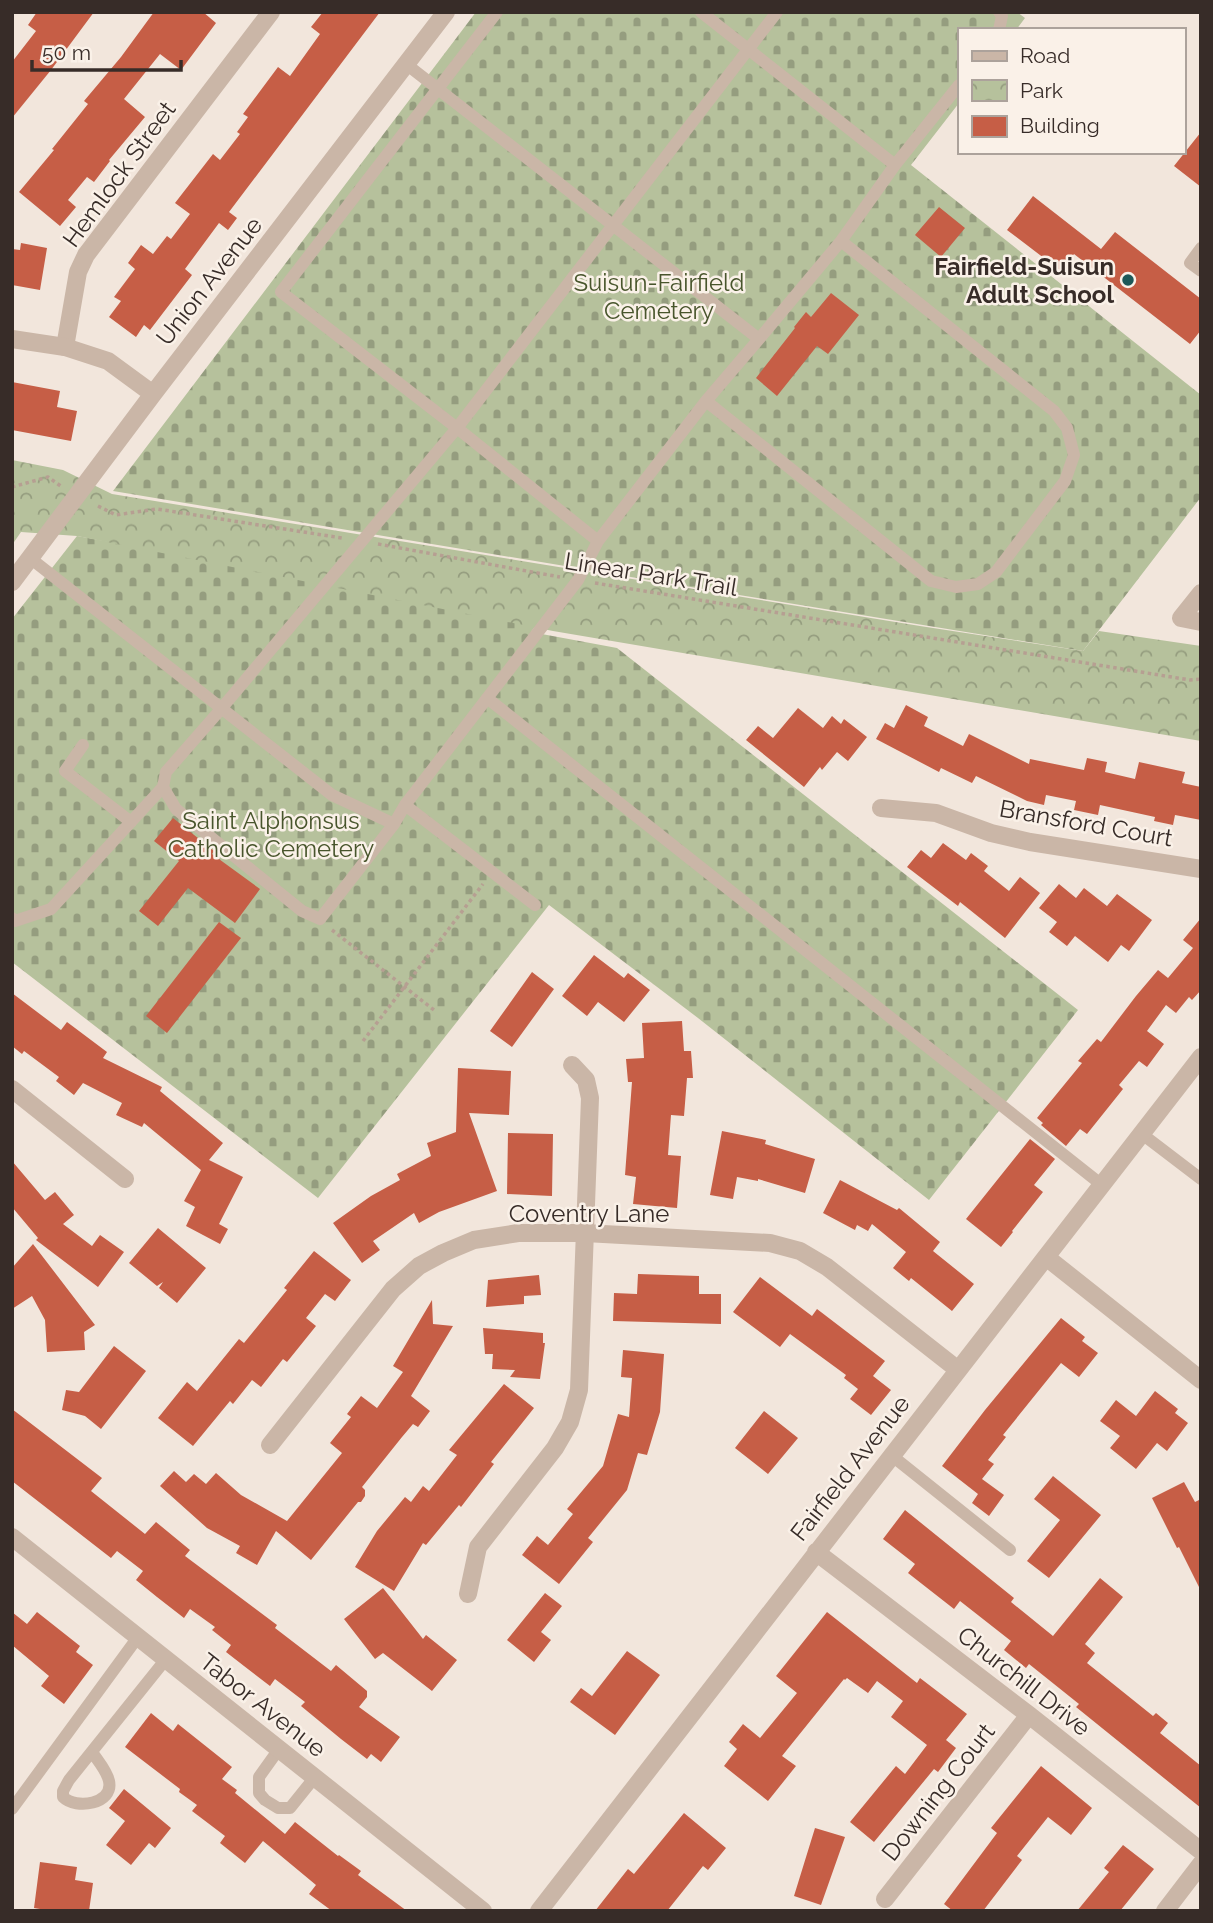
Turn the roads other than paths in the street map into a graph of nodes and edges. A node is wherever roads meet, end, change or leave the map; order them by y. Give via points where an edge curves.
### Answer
1 (271, 12) edge
2 (446, 12) edge
3 (496, 12) edge
4 (701, 12) edge
5 (778, 12) edge
6 (748, 49) junction
7 (406, 64) junction
8 (958, 86) edge
9 (438, 90) junction
10 (895, 165) junction
11 (612, 225) junction
12 (841, 241) junction
13 (1201, 248) edge
14 (1201, 271) edge
15 (12, 339) edge
16 (760, 339) junction
17 (65, 347) junction
18 (153, 394) junction
19 (706, 401) junction
20 (457, 428) junction
21 (598, 541) junction
22 (30, 558) junction
23 (12, 582) edge
24 (1201, 593) edge
25 (1201, 622) edge
26 (487, 698) junction
27 (221, 709) junction
28 (83, 745) dead end
29 (163, 788) junction
30 (405, 805) junction
31 (881, 808) dead end
32 (131, 822) junction
33 (394, 824) junction
34 (1201, 869) edge
35 (535, 905) dead end
36 (12, 918) edge
37 (1201, 1057) edge
38 (572, 1065) dead end
39 (12, 1089) edge
40 (1142, 1134) junction
41 (125, 1179) dead end
42 (1201, 1180) edge
43 (1102, 1185) junction
44 (585, 1233) junction
45 (1046, 1257) junction
46 (957, 1369) junction
47 (1201, 1380) edge
48 (270, 1446) dead end
49 (891, 1455) junction
50 (12, 1537) edge
51 (1010, 1550) dead end
52 (816, 1552) junction
53 (468, 1594) dead end
54 (138, 1637) junction
55 (166, 1659) junction
56 (1029, 1715) junction
57 (279, 1749) junction
58 (92, 1752) dead end
59 (315, 1777) junction
60 (12, 1809) edge
61 (1201, 1851) edge
62 (1201, 1864) edge
63 (885, 1899) dead end
64 (483, 1911) edge
65 (539, 1911) edge
66 (1165, 1911) edge

1 - 17 street, Hemlock Street via 86,255 78,272
2 - 7 street, Union Avenue
3 - 9 lane
4 - 6 lane
5 - 6 lane
6 - 10 lane
6 - 11 lane
7 - 9 lane
7 - 18 street, Union Avenue
8 - 10 lane
9 - 11 lane
9 - 20 lane via 281,292
10 - 12 lane
11 - 16 lane
11 - 20 lane
12 - 16 lane
12 - 19 lane via 1054,411 1067,428 1074,455 1065,481 996,572 978,584 956,587 931,581
13 - 14 lane via 1190,263
15 - 17 street
16 - 19 lane
17 - 18 street via 108,361
18 - 22 street, Union Avenue
19 - 21 lane
20 - 21 lane
20 - 27 lane
21 - 26 lane via 578,580
22 - 23 street, Union Avenue
22 - 27 lane
24 - 25 street via 1181,618
26 - 30 lane
26 - 43 lane
27 - 29 lane via 166,772
27 - 33 lane via 332,795
28 - 32 lane via 65,771
29 - 32 lane
29 - 33 lane via 176,809 302,911 320,919
30 - 33 lane
30 - 35 lane
31 - 34 street, Bransford Court via 936,813 1030,842
32 - 36 lane via 51,909 15,921
37 - 40 street, Fairfield Avenue
38 - 44 street via 586,1080 590,1098
39 - 41 street
40 - 42 lane
40 - 43 street, Fairfield Avenue
43 - 45 street, Fairfield Avenue
44 - 46 street, Coventry Lane via 770,1243 800,1251
44 - 48 street, Coventry Lane via 518,1233 474,1240 419,1266 393,1289
44 - 53 street via 579,1390 570,1422 478,1547
45 - 46 street, Fairfield Avenue
45 - 47 street
46 - 49 street, Fairfield Avenue
49 - 51 lane
49 - 52 street, Fairfield Avenue
50 - 54 street, Tabor Avenue
52 - 56 street, Churchill Drive
52 - 65 street, Fairfield Avenue
54 - 55 street, Tabor Avenue
54 - 60 lane
55 - 57 street, Tabor Avenue
55 - 58 lane
56 - 61 street, Churchill Drive
56 - 63 street, Downing Court
57 - 59 street, Tabor Avenue
57 - 59 lane via 259,1777 259,1793 265,1800 289,1808
59 - 64 street, Tabor Avenue
62 - 66 street

